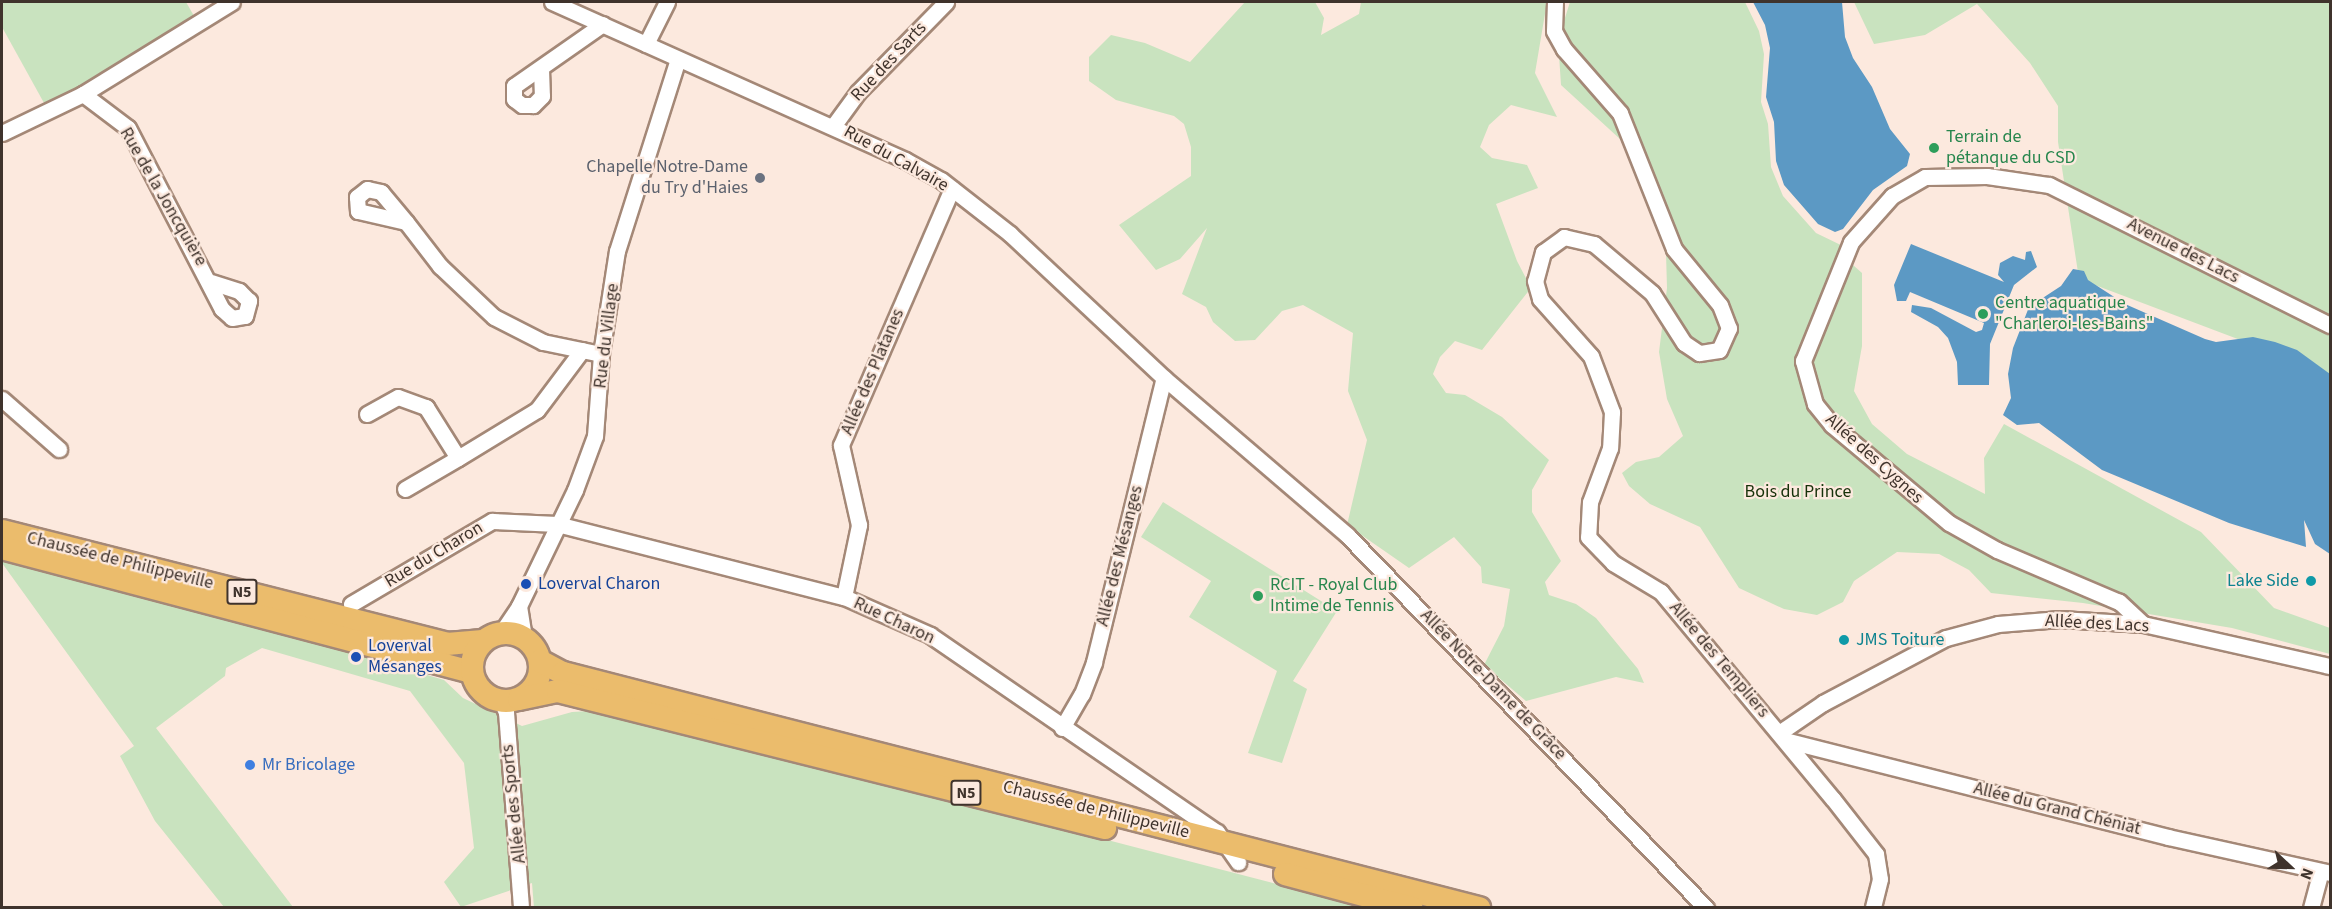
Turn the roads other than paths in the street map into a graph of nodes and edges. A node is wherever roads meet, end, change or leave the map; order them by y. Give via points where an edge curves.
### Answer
1 (232, 2) edge
2 (667, 2) edge
3 (945, 2) edge
4 (1555, 2) edge
5 (558, 3) edge
6 (603, 24) junction
7 (646, 44) junction
8 (678, 59) junction
9 (542, 69) dead end
10 (83, 94) junction
11 (834, 125) junction
12 (2, 133) edge
13 (2033, 185) joint
14 (952, 189) junction
15 (406, 222) dead end
16 (211, 282) dead end
17 (2331, 326) edge
18 (582, 350) junction
19 (601, 354) junction
20 (1164, 378) junction
21 (2, 399) edge
22 (367, 414) dead end
23 (58, 449) dead end
24 (458, 458) junction
25 (405, 489) dead end
26 (557, 524) junction
27 (2, 531) edge
28 (2, 548) edge
29 (844, 597) junction
30 (351, 604) dead end
31 (519, 606) junction
32 (2143, 624) junction
33 (492, 637) junction
34 (524, 637) junction
35 (540, 661) junction
36 (2331, 666) edge
37 (472, 672) junction
38 (510, 700) junction
39 (1062, 728) junction
40 (1782, 737) junction
41 (1226, 843) junction
42 (1238, 862) junction
43 (2326, 872) edge
44 (521, 908) edge
45 (1412, 908) edge
46 (1479, 908) edge
47 (1706, 908) edge
48 (1873, 908) edge
49 (2311, 908) edge

1 - 10 street
2 - 7 street
3 - 11 street, Rue des Sarts via 858,92
4 - 40 street, Allée des Templiers via 1554,31 1564,49 1620,113 1674,249 1720,305 1729,328 1719,350 1699,353 1684,343 1652,293 1594,244 1564,237 1543,252 1536,273 1540,299 1591,356 1612,412 1610,448 1590,502 1588,537 1613,563 1661,592
5 - 6 street, Rue du Calvaire
6 - 7 street, Rue du Calvaire
6 - 9 street
7 - 8 street, Rue du Calvaire
8 - 11 street, Rue du Calvaire
8 - 19 street, Rue du Village via 617,251
10 - 12 street
10 - 16 street, Rue de la Joncquière via 128,128
11 - 14 street, Rue du Calvaire via 905,160
13 - 17 street, Avenue des Lacs via 2049,185 2090,202
13 - 32 street, Allée des Cygnes via 1987,176 1925,177 1892,196 1851,242 1817,320 1803,361 1803,373 1815,404 1832,425 1949,523 1996,550 2119,602
14 - 20 street, Rue du Calvaire via 1010,234
14 - 29 street, Allée des Platanes via 842,445 859,525
15 - 18 street via 440,266 494,317 543,342
18 - 19 street
18 - 24 street via 537,410
19 - 26 street, Rue du Village via 595,436
20 - 39 street, Allée des Mésanges via 1094,662 1082,694
20 - 47 street, Allée Notre-Dame de Grâce via 1347,535
21 - 23 street
22 - 24 street via 398,397 426,407
24 - 25 street
26 - 29 street, Rue Charon
26 - 30 street, Rue du Charon via 492,521
26 - 31 street, Rue du Village
27 - 33 main road, Chaussée de Philippeville / N5 via 447,644
28 - 37 main road, Chaussée de Philippeville / N5
29 - 39 street, Rue Charon via 930,635
31 - 33 street, Rue du Village
31 - 34 street
32 - 36 street, Allée des Lacs
32 - 40 street, Allée des Lacs via 2060,619 1998,624 1946,638 1823,703
33 - 34 main road, N5
33 - 37 main road via 473,655
34 - 35 main road
35 - 38 main road via 533,688
35 - 41 main road, Chaussée de Philippeville / N5 via 563,673
37 - 38 main road via 481,691
38 - 42 main road, Chaussée de Philippeville / N5 via 558,691
38 - 44 street, Allée des Sports via 506,712
39 - 41 street, Rue Charon via 1217,832
40 - 43 street, Allée du Grand Chéniat via 2168,837
40 - 48 street, Allée des Templiers via 1876,854 1880,879
41 - 42 street, Rue Charon
41 - 46 main road, Chaussée de Philippeville / N5
42 - 45 main road, Chaussée de Philippeville / N5
43 - 49 street

